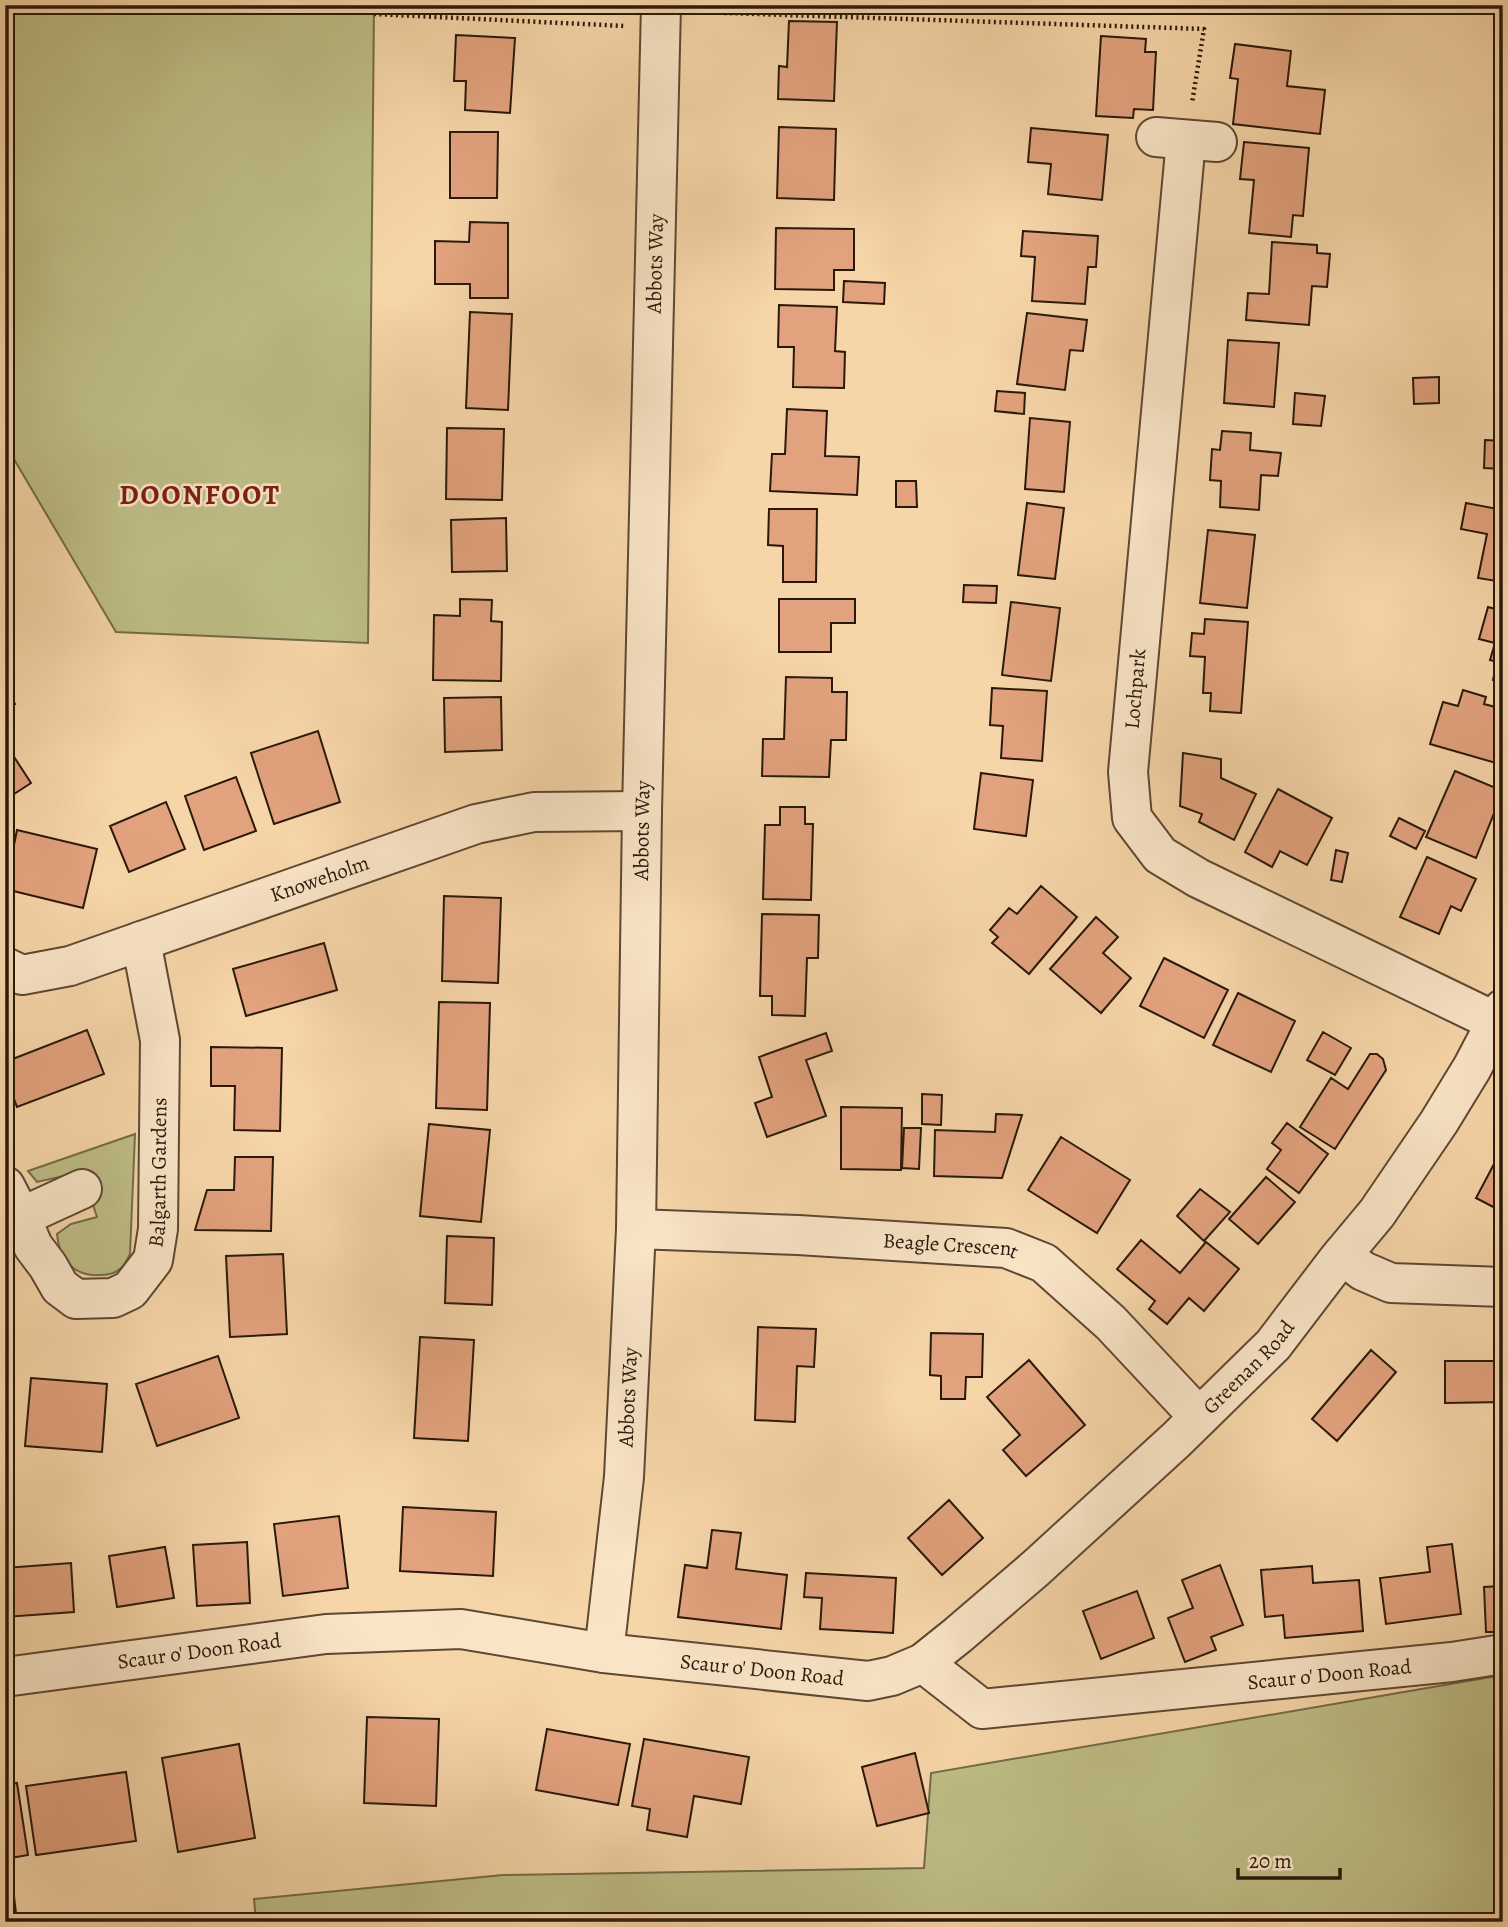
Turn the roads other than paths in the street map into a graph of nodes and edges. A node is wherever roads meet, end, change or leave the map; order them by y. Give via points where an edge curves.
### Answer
1 (661, 15) edge
2 (1186, 140) road end
3 (642, 811) junction
4 (141, 941) junction
5 (5, 967) edge
6 (1499, 1016) edge
7 (82, 1189) dead end
8 (13, 1201) edge
9 (636, 1229) junction
10 (1342, 1255) junction
11 (1503, 1287) edge
12 (1199, 1417) junction
13 (604, 1653) junction
14 (1503, 1654) edge
15 (923, 1663) junction
16 (5, 1677) edge

1 - 3 street, Abbots Way
2 - 6 street, Lochpark via 1128,772 1132,818 1160,855 1198,878
3 - 4 street, Knoweholm via 534,812 476,824
3 - 9 street, Abbots Way
4 - 5 street, Knoweholm via 70,966 22,975
4 - 8 street, Balgarth Gardens via 160,1040 158,1229 153,1260 130,1290 113,1298 76,1299 60,1287 33,1246
6 - 10 street, Greenan Road via 1439,1122 1377,1213
7 - 8 street
9 - 12 street, Beagle Crescent via 1006,1248 1044,1262 1111,1323
9 - 13 street, Abbots Way via 624,1477
10 - 11 street via 1391,1283
10 - 12 street, Greenan Road via 1273,1345
12 - 15 street, Greenan Road via 1046,1560
13 - 15 street, Scaur o' Doon Road via 868,1681
13 - 16 street, Scaur o' Doon Road via 461,1629 390,1630 326,1634
14 - 15 street, Scaur o' Doon Road via 982,1709

